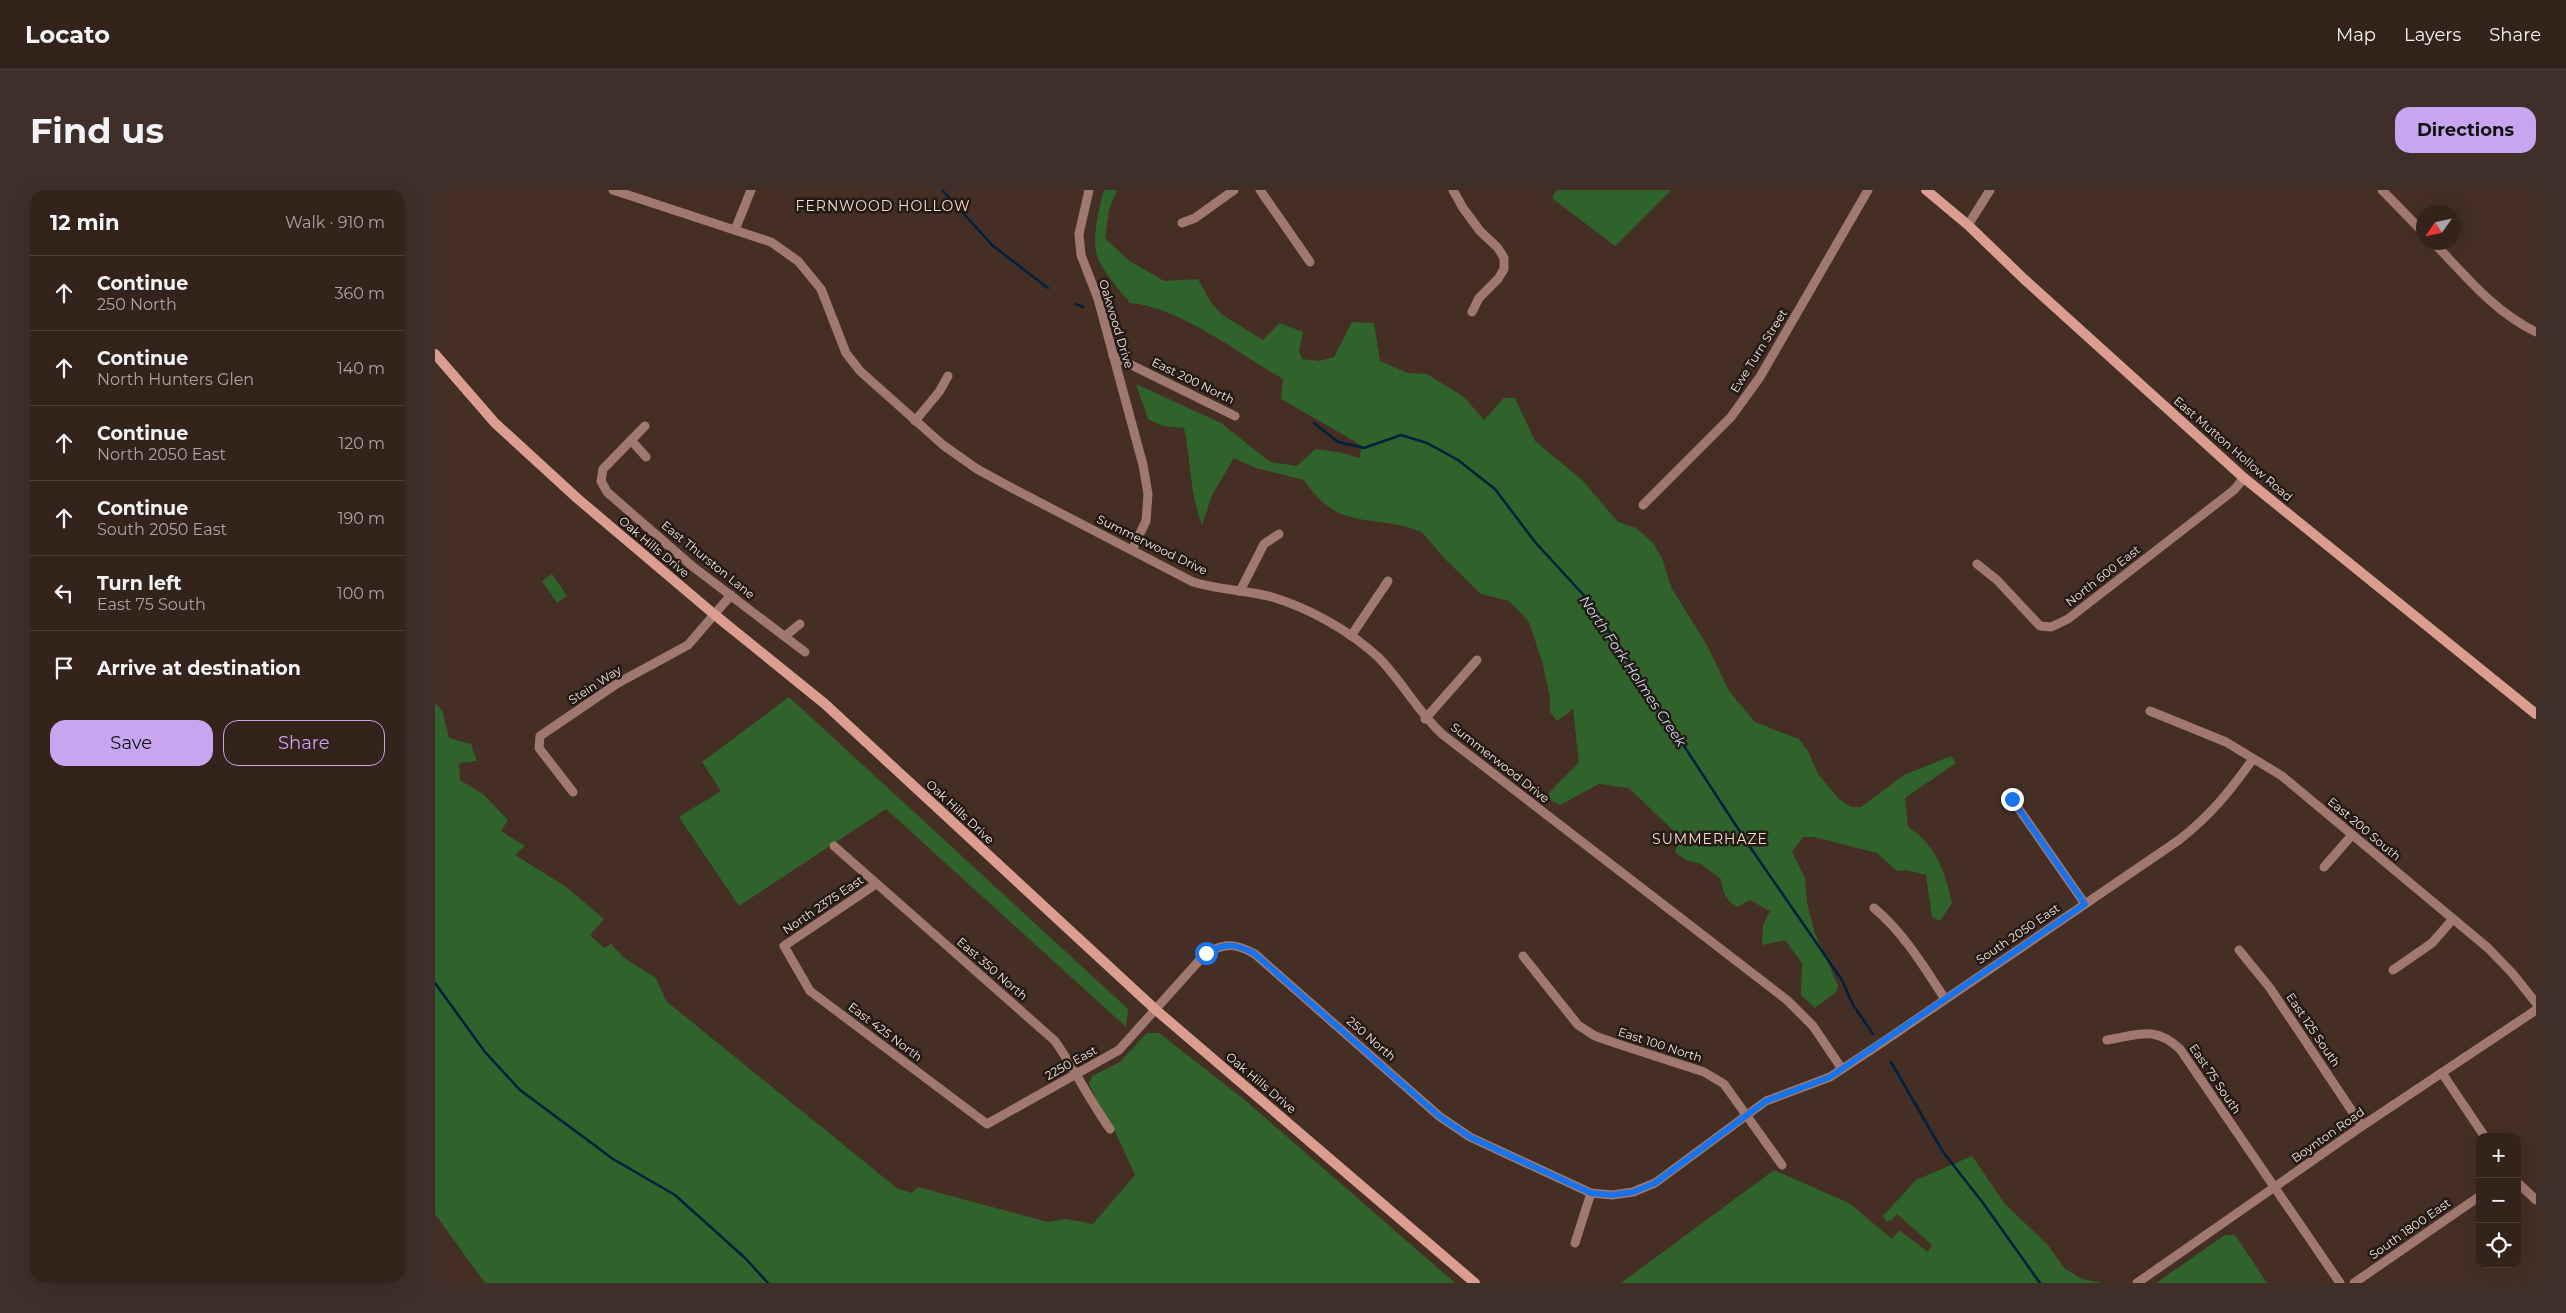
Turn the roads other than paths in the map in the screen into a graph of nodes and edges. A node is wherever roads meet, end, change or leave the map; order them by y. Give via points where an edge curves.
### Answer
1 (613, 190) edge
2 (751, 190) edge
3 (1089, 190) edge
4 (1233, 190) edge
5 (1259, 190) edge
6 (1453, 190) edge
7 (1868, 190) edge
8 (1926, 190) edge
9 (1990, 190) edge
10 (2382, 190) edge
11 (1182, 224) dead end
12 (1968, 225) junction
13 (2416, 226) edge
14 (735, 230) junction
15 (2441, 250) edge
16 (1310, 262) dead end
17 (1472, 312) dead end
18 (2536, 332) edge
19 (435, 354) edge
20 (1113, 356) junction
21 (948, 376) dead end
22 (1235, 416) dead end
23 (915, 421) junction
24 (645, 426) dead end
25 (631, 440) junction
26 (646, 457) dead end
27 (2244, 478) junction
28 (1643, 504) dead end
29 (1279, 534) dead end
30 (1132, 550) junction
31 (1977, 564) dead end
32 (1388, 581) dead end
33 (1240, 591) junction
34 (731, 595) junction
35 (715, 615) junction
36 (800, 624) dead end
37 (785, 636) junction
38 (1351, 636) junction
39 (805, 652) dead end
40 (1477, 660) dead end
41 (2150, 711) dead end
42 (2536, 714) edge
43 (1425, 719) junction
44 (2253, 759) junction
45 (573, 792) dead end
46 (2012, 799) dead end
47 (2352, 835) junction
48 (834, 846) dead end
49 (2324, 867) dead end
50 (876, 884) junction
51 (2085, 904) junction
52 (1874, 908) dead end
53 (2453, 919) junction
54 (784, 946) joint
55 (2239, 950) dead end
56 (1523, 956) dead end
57 (2393, 970) dead end
58 (1945, 999) junction
59 (2536, 1003) edge
60 (1156, 1010) junction
61 (2536, 1010) edge
62 (2107, 1040) dead end
63 (1842, 1070) junction
64 (2442, 1073) junction
65 (1077, 1074) junction
66 (1746, 1115) junction
67 (987, 1124) joint
68 (2362, 1126) junction
69 (1110, 1129) dead end
70 (2482, 1133) edge
71 (1783, 1165) dead end
72 (2521, 1186) edge
73 (2273, 1189) junction
74 (1591, 1193) junction
75 (2476, 1199) edge
76 (2536, 1200) edge
77 (1575, 1243) dead end
78 (1475, 1283) edge
79 (2137, 1283) edge
80 (2340, 1283) edge
81 (2354, 1283) edge

1 - 14 street, Summerwood Drive
2 - 14 street
3 - 20 street, Oakwood Drive via 1079,234 1081,255 1098,299
4 - 11 street
5 - 16 street
6 - 17 street via 1463,208 1504,258 1504,269 1479,298
7 - 28 street, Ewe Turn Street via 1760,377 1731,417
8 - 12 main road, East Mutton Hollow Road
9 - 12 street
10 - 13 street
12 - 27 main road, East Mutton Hollow Road
14 - 23 street, Summerwood Drive via 771,242 798,261 821,290 846,353 860,371
15 - 18 street via 2495,306
19 - 35 main road, Oak Hills Drive via 495,423 578,499
20 - 22 street, East 200 North
20 - 30 street, Oakwood Drive via 1148,494 1146,521
21 - 23 street
23 - 30 street, Summerwood Drive via 977,469
24 - 25 street
25 - 26 street
25 - 34 street, East Thurston Lane via 603,469 601,481 607,492 692,566
27 - 31 street, North 600 East via 2234,490 2068,618 2051,627 2040,626 1997,580
27 - 42 main road, East Mutton Hollow Road
29 - 33 street via 1264,544
30 - 33 street, Summerwood Drive via 1193,582
32 - 38 street
33 - 38 street, Summerwood Drive via 1273,597 1311,613
34 - 35 street
34 - 37 street, East Thurston Lane
35 - 45 street, Stein Way via 688,645 618,683 540,736 539,748
35 - 60 main road, Oak Hills Drive via 825,704
36 - 37 street
37 - 39 street, East Thurston Lane
38 - 43 street, Summerwood Drive via 1378,658 1402,685
40 - 43 street
41 - 44 street, East 200 South via 2226,742
43 - 63 street, Summerwood Drive via 1787,1000 1813,1026
44 - 47 street, East 200 South via 2282,776
44 - 51 street, South 2050 East via 2206,818
46 - 51 street
47 - 49 street
47 - 53 street, East 200 South
48 - 50 street, East 350 North
50 - 54 street, North 2375 East
50 - 65 street, East 350 North via 1055,1041
51 - 58 street, South 2050 East
52 - 58 street via 1889,920 1908,944
53 - 57 street via 2432,943
53 - 59 street, East 200 South via 2489,948
54 - 67 street, East 425 North via 810,991
55 - 68 street, East 125 South via 2270,988
56 - 66 street, East 100 North via 1578,1025 1608,1041 1704,1072 1723,1084
58 - 63 street, South 2050 East
60 - 65 street, 2250 East via 1119,1050
60 - 74 street, 250 North via 1206,953 1220,946 1239,945 1255,954 1439,1116 1477,1141
60 - 78 main road, Oak Hills Drive
61 - 64 street, Boynton Road
62 - 73 street, East 75 South via 2153,1033 2166,1036 2180,1049
63 - 66 street, South 2050 East via 1815,1084 1766,1101
64 - 68 street, Boynton Road
64 - 70 street
65 - 67 street, 2250 East
65 - 69 street, East 350 North via 1089,1100
66 - 71 street, East 100 North
66 - 74 street, South 2050 East via 1655,1183 1633,1192
68 - 73 street, Boynton Road
72 - 76 street
73 - 79 street, Boynton Road
73 - 80 street, East 75 South
74 - 77 street
75 - 81 street, South 1800 East

